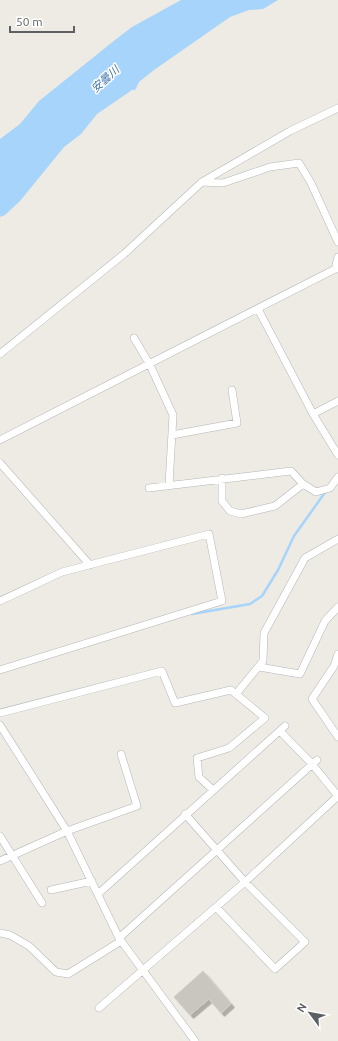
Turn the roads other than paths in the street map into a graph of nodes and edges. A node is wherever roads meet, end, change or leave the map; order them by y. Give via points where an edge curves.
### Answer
1 (338, 108) edge
2 (202, 182) junction
3 (338, 242) edge
4 (338, 257) edge
5 (337, 268) edge
6 (258, 309) junction
7 (134, 338) dead end
8 (0, 354) edge
9 (150, 365) junction
10 (232, 390) dead end
11 (338, 401) edge
12 (313, 414) junction
13 (172, 435) junction
14 (0, 440) edge
15 (338, 455) edge
16 (0, 463) edge
17 (338, 477) edge
18 (222, 478) junction
19 (303, 484) junction
20 (169, 485) junction
21 (149, 488) dead end
22 (338, 538) edge
23 (90, 565) junction
24 (0, 601) edge
25 (338, 608) edge
26 (338, 654) edge
27 (259, 667) junction
28 (0, 670) edge
29 (236, 694) junction
30 (0, 713) edge
31 (0, 725) edge
32 (338, 737) edge
33 (121, 754) dead end
34 (315, 762) junction
35 (213, 790) junction
36 (338, 796) edge
37 (185, 814) junction
38 (67, 831) junction
39 (0, 836) edge
40 (217, 850) junction
41 (12, 855) junction
42 (0, 861) edge
43 (92, 881) junction
44 (245, 882) junction
45 (51, 890) dead end
46 (98, 894) junction
47 (42, 903) dead end
48 (216, 907) junction
49 (0, 933) edge
50 (120, 940) junction
51 (143, 970) junction
52 (99, 1008) dead end
53 (195, 1041) edge

1 - 2 street via 290,130
2 - 3 street via 223,184 270,167 299,163
2 - 8 street via 124,254
4 - 5 street
5 - 6 street
6 - 9 street
6 - 12 street
7 - 9 street
9 - 13 street via 173,415
9 - 14 street
10 - 13 street via 237,423
11 - 12 street
12 - 15 street
13 - 20 street
16 - 23 street
17 - 19 street via 330,488 316,492
18 - 19 street via 291,472
18 - 19 street via 222,501 230,511 241,514 275,506
18 - 20 street
20 - 21 street
22 - 27 street via 305,558 264,633 263,661
23 - 24 street via 62,572
23 - 28 street via 209,534 222,601
25 - 27 street via 325,621 300,674
26 - 32 street via 325,682 312,699
27 - 29 street
29 - 30 street via 231,690 175,703 162,671
29 - 35 street via 265,718 229,748 197,758 199,777
31 - 38 street
33 - 38 street via 137,806
34 - 35 street via 282,729
34 - 36 street
34 - 40 street
35 - 37 street
36 - 44 street
37 - 40 street
37 - 46 street
38 - 41 street
38 - 43 street
39 - 41 street
40 - 44 street
40 - 50 street
41 - 42 street
41 - 47 street
43 - 45 street
43 - 46 street
44 - 48 street
44 - 48 street via 305,942 275,969
46 - 50 street
48 - 51 street
49 - 50 street via 10,935 29,946 56,972 68,974
50 - 51 street
51 - 52 street
51 - 53 street

